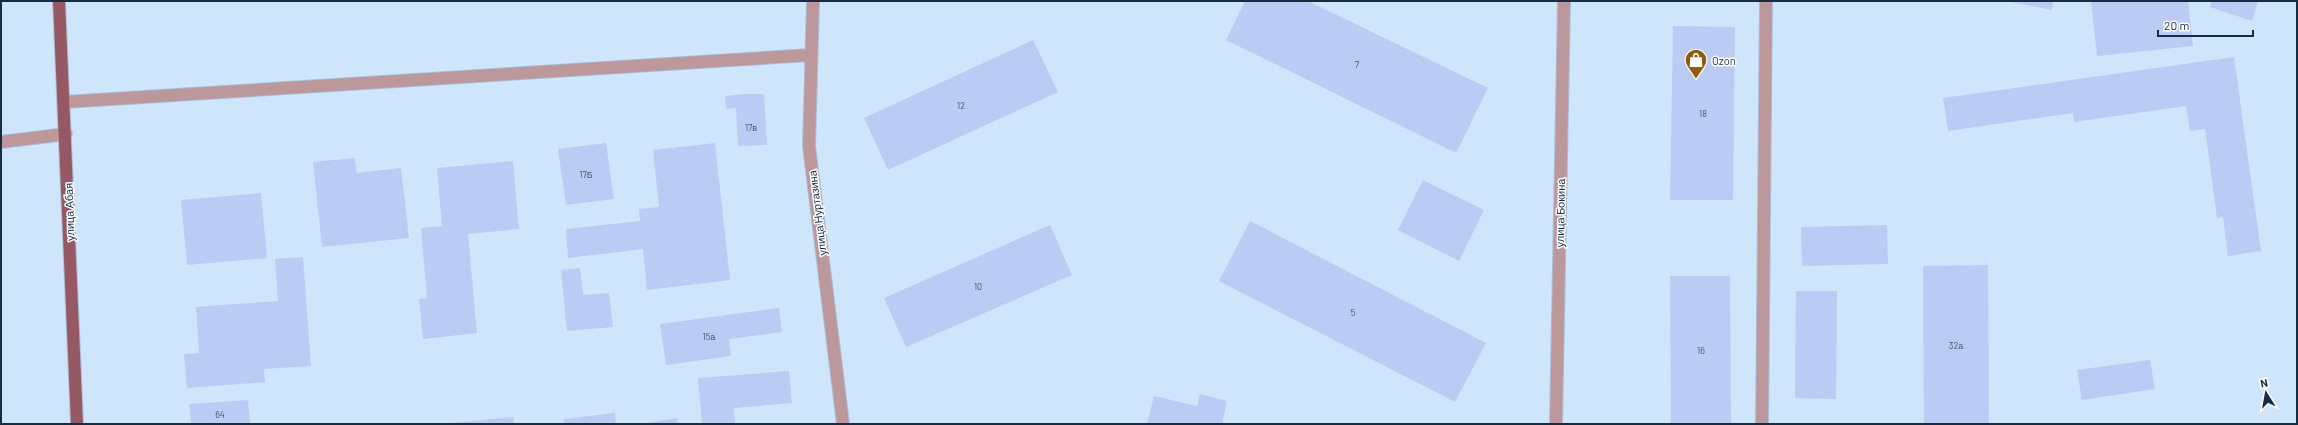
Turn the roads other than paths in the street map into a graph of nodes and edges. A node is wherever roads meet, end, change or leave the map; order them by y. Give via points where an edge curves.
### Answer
1 (59, 1) edge
2 (813, 1) edge
3 (1564, 1) edge
4 (1766, 1) edge
5 (810, 55) junction
6 (64, 102) junction
7 (66, 134) junction
8 (1, 142) edge
9 (77, 424) edge
10 (843, 424) edge
11 (1556, 424) edge
12 (1762, 424) edge

1 - 6 main road, улица Абая
2 - 5 street, улица Нуртазина
3 - 11 street, улица Бокина
4 - 12 street
5 - 6 street
5 - 10 street, улица Нуртазина via 809,146
6 - 7 main road, улица Абая
7 - 8 street
7 - 9 main road, улица Абая

